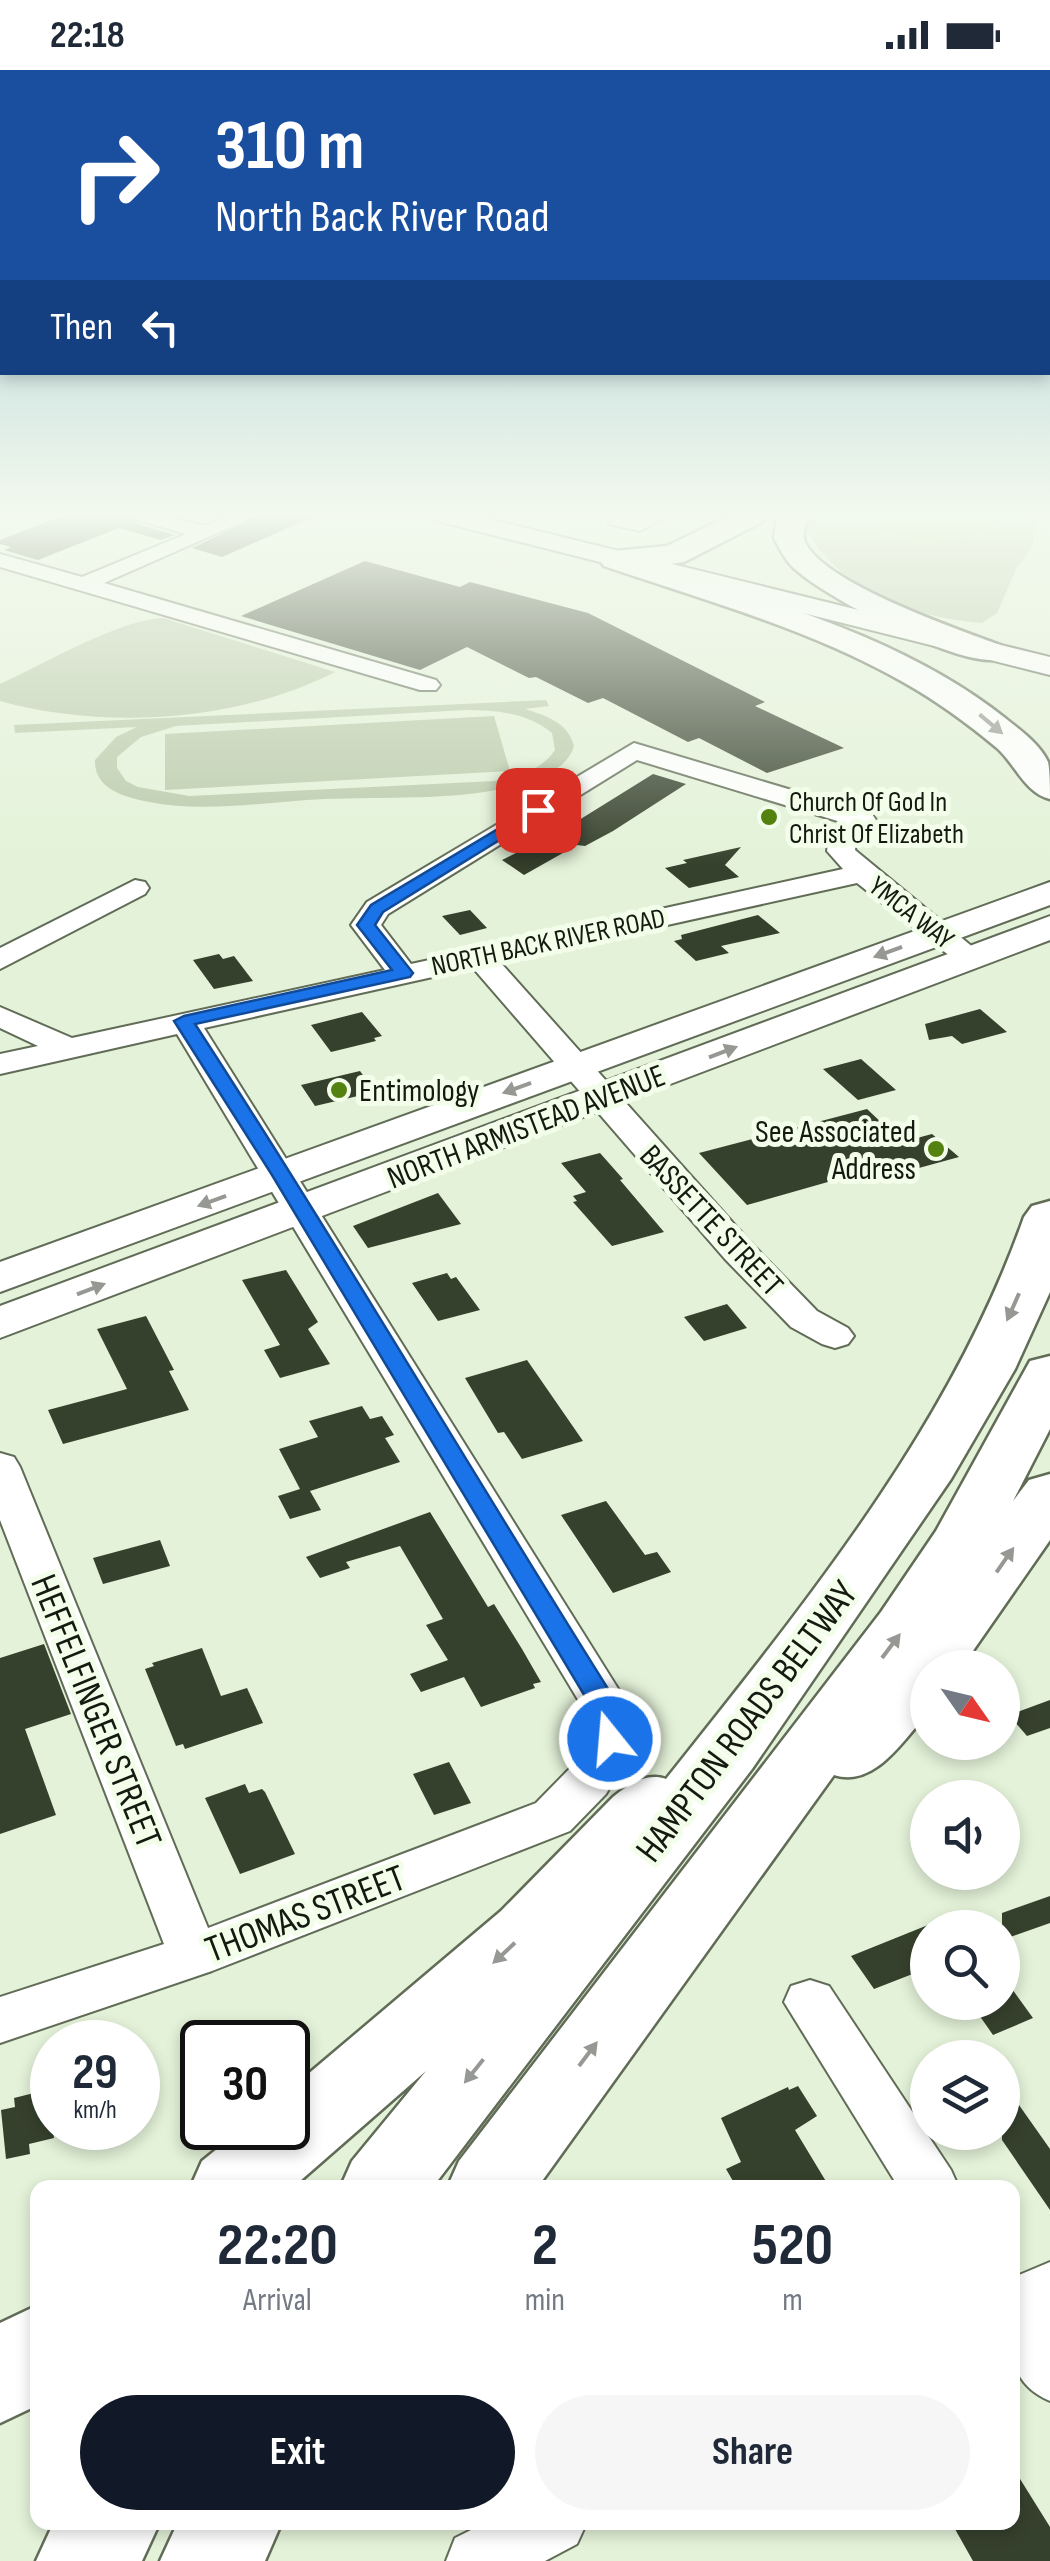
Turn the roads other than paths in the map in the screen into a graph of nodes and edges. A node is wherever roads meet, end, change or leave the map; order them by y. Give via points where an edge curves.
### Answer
1 (247, 632) edge
2 (817, 632) edge
3 (909, 632) edge
4 (938, 632) edge
5 (988, 652) junction
6 (1050, 666) edge
7 (428, 686) dead end
8 (1050, 788) edge
9 (862, 872) junction
10 (135, 888) dead end
11 (1050, 893) edge
12 (1050, 927) edge
13 (955, 946) junction
14 (479, 956) junction
15 (0, 960) edge
16 (404, 973) junction
17 (0, 1016) edge
18 (184, 1021) junction
19 (70, 1049) junction
20 (0, 1064) edge
21 (587, 1083) junction
22 (292, 1192) junction
23 (1050, 1217) edge
24 (0, 1278) edge
25 (0, 1323) edge
26 (835, 1336) dead end
27 (1050, 1374) edge
28 (0, 1466) edge
29 (1050, 1495) edge
30 (732, 1749) junction
31 (687, 1922) junction
32 (194, 1956) junction
33 (810, 2002) dead end
34 (0, 2020) edge
35 (240, 2180) edge
36 (387, 2180) edge
37 (494, 2180) edge
38 (926, 2180) edge
39 (1050, 2290) edge
40 (1020, 2306) edge
41 (1020, 2323) edge
42 (30, 2355) edge
43 (1050, 2371) edge
44 (0, 2379) edge
45 (108, 2530) edge
46 (230, 2530) edge
47 (539, 2530) edge
48 (83, 2561) edge
49 (206, 2561) edge
50 (478, 2561) edge

1 - 7 street
2 -> 8 highway via 982,715
3 - 5 main road
4 - 5 highway
5 - 6 main road
9 - 13 street, YMCA WAY
9 - 14 street, NORTH BACK RIVER ROAD
9 - 16 street, YMCA WAY via 841,851 843,837 864,820 634,751 377,908 366,925
10 - 15 street
11 - 13 main road, NORTH ARMISTEAD AVENUE
12 - 13 main road, NORTH ARMISTEAD AVENUE
13 - 21 main road, NORTH ARMISTEAD AVENUE
14 - 16 street, NORTH BACK RIVER ROAD
14 - 21 street, BASSETTE STREET
16 - 18 street, NORTH BACK RIVER ROAD
17 - 19 street
18 - 19 street, NORTH BACK RIVER ROAD
18 - 22 street
19 - 20 street, NORTH BACK RIVER ROAD
21 - 22 main road, NORTH ARMISTEAD AVENUE
21 - 26 street, BASSETTE STREET via 804,1319
22 -> 24 main road, NORTH ARMISTEAD AVENUE
25 -> 22 main road, NORTH ARMISTEAD AVENUE
22 - 32 street, THOMAS STREET via 606,1707 610,1739 594,1778 553,1817
23 -> 30 highway, HAMPTON ROADS BELTWAY via 972,1393 909,1499
31 -> 27 highway, HAMPTON ROADS BELTWAY via 904,1629 962,1540
28 - 32 street, HEFFELFINGER STREET
31 -> 29 highway via 909,1690
30 -> 35 highway via 628,1822 531,1928 433,2020
30 -> 36 highway, HAMPTON ROADS BELTWAY
37 -> 31 highway, HAMPTON ROADS BELTWAY
32 - 34 street, THOMAS STREET
33 - 38 street
39 - 40 street
41 - 43 street
42 - 44 highway
45 - 48 highway
46 - 49 highway
47 - 50 street

